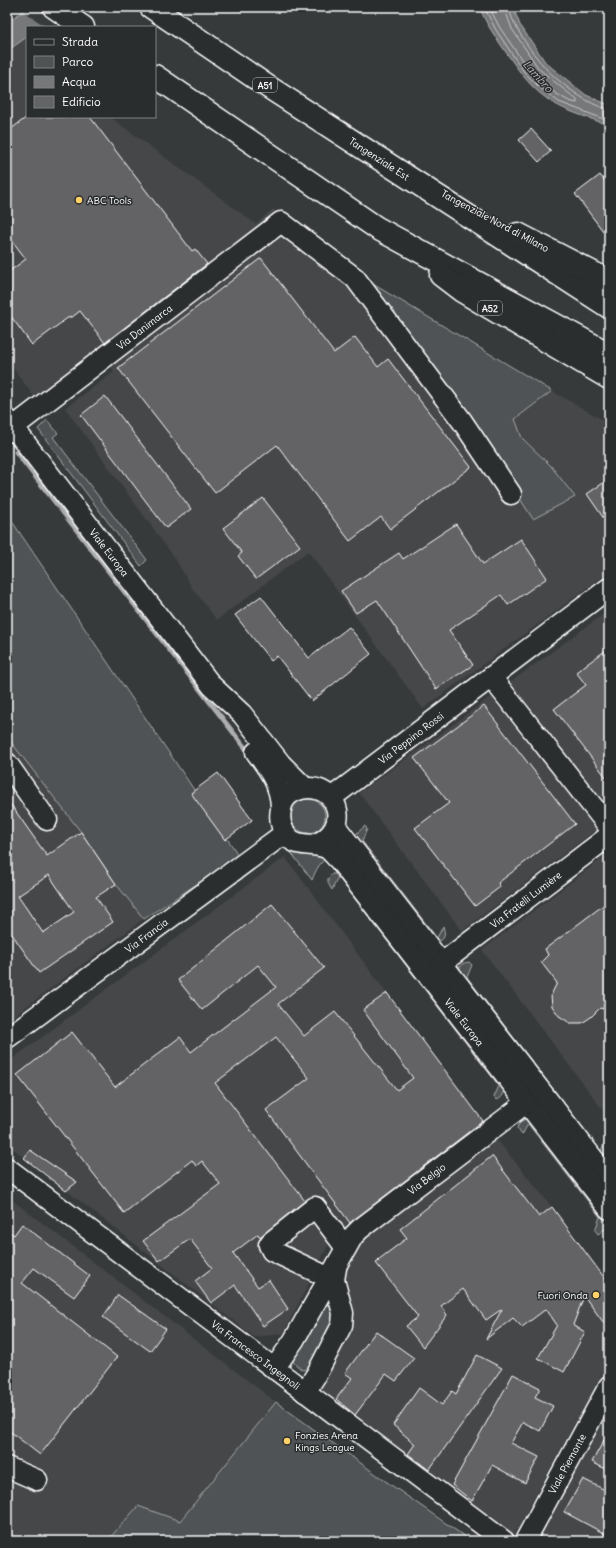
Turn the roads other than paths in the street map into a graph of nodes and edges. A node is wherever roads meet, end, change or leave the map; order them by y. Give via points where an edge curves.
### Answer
1 (151, 7) edge
2 (156, 77) edge
3 (381, 161) junction
4 (466, 206) junction
5 (378, 228) junction
6 (609, 281) edge
7 (609, 290) edge
8 (609, 307) edge
9 (609, 354) edge
10 (609, 378) edge
11 (9, 426) edge
12 (511, 494) dead end
13 (609, 588) edge
14 (491, 677) junction
15 (212, 686) junction
16 (7, 763) edge
17 (304, 787) junction
18 (331, 798) junction
19 (281, 806) junction
20 (47, 820) dead end
21 (336, 827) junction
22 (609, 827) edge
23 (285, 833) junction
24 (609, 836) edge
25 (313, 845) junction
26 (442, 963) junction
27 (7, 1038) edge
28 (526, 1103) junction
29 (7, 1168) edge
30 (609, 1179) edge
31 (609, 1210) edge
32 (340, 1261) junction
33 (274, 1369) junction
34 (609, 1386) edge
35 (305, 1392) junction
36 (7, 1467) edge
37 (38, 1480) dead end
38 (504, 1541) edge
39 (525, 1541) edge

1 - 3 highway, Tangenziale Est / A51
2 - 5 highway
3 - 4 highway, Tangenziale Nord di Milano
3 - 8 highway, Tangenziale Est / A51
4 - 6 highway, Tangenziale Nord di Milano
4 - 7 highway
5 - 9 highway
5 - 10 highway, A52 via 462,292
11 - 12 street, Via Danimarca via 281,222 355,278 462,421
11 - 15 street, Viale Europa
13 - 14 street, Via Peppino Rossi
14 - 18 street, Via Peppino Rossi
14 - 22 street
15 - 17 street, Viale Europa via 242,714 281,764
15 - 19 street, Viale Europa via 232,721 271,772 281,794
16 - 20 street
17 - 18 street via 324,791
17 - 19 street via 292,792
18 - 21 street via 338,817
19 - 23 street, Viale Europa via 279,816
21 - 25 street via 327,839
21 - 26 street, Viale Europa
23 - 25 street, Viale Europa via 296,843
23 - 27 street, Via Francia
24 - 26 street, Via Fratelli Lumière
25 - 28 street, Viale Europa via 328,850 339,860
26 - 30 street, Viale Europa
28 - 31 street, Viale Europa
28 - 32 street, Via Belgio via 366,1224
29 - 33 street, Via Francesco Ingegnoli
32 - 33 street, Via Belgio
32 - 35 street via 342,1326
33 - 35 street, Via Francesco Ingegnoli
34 - 39 street, Viale Piemonte
35 - 38 street, Via Francesco Ingegnoli
36 - 37 street

